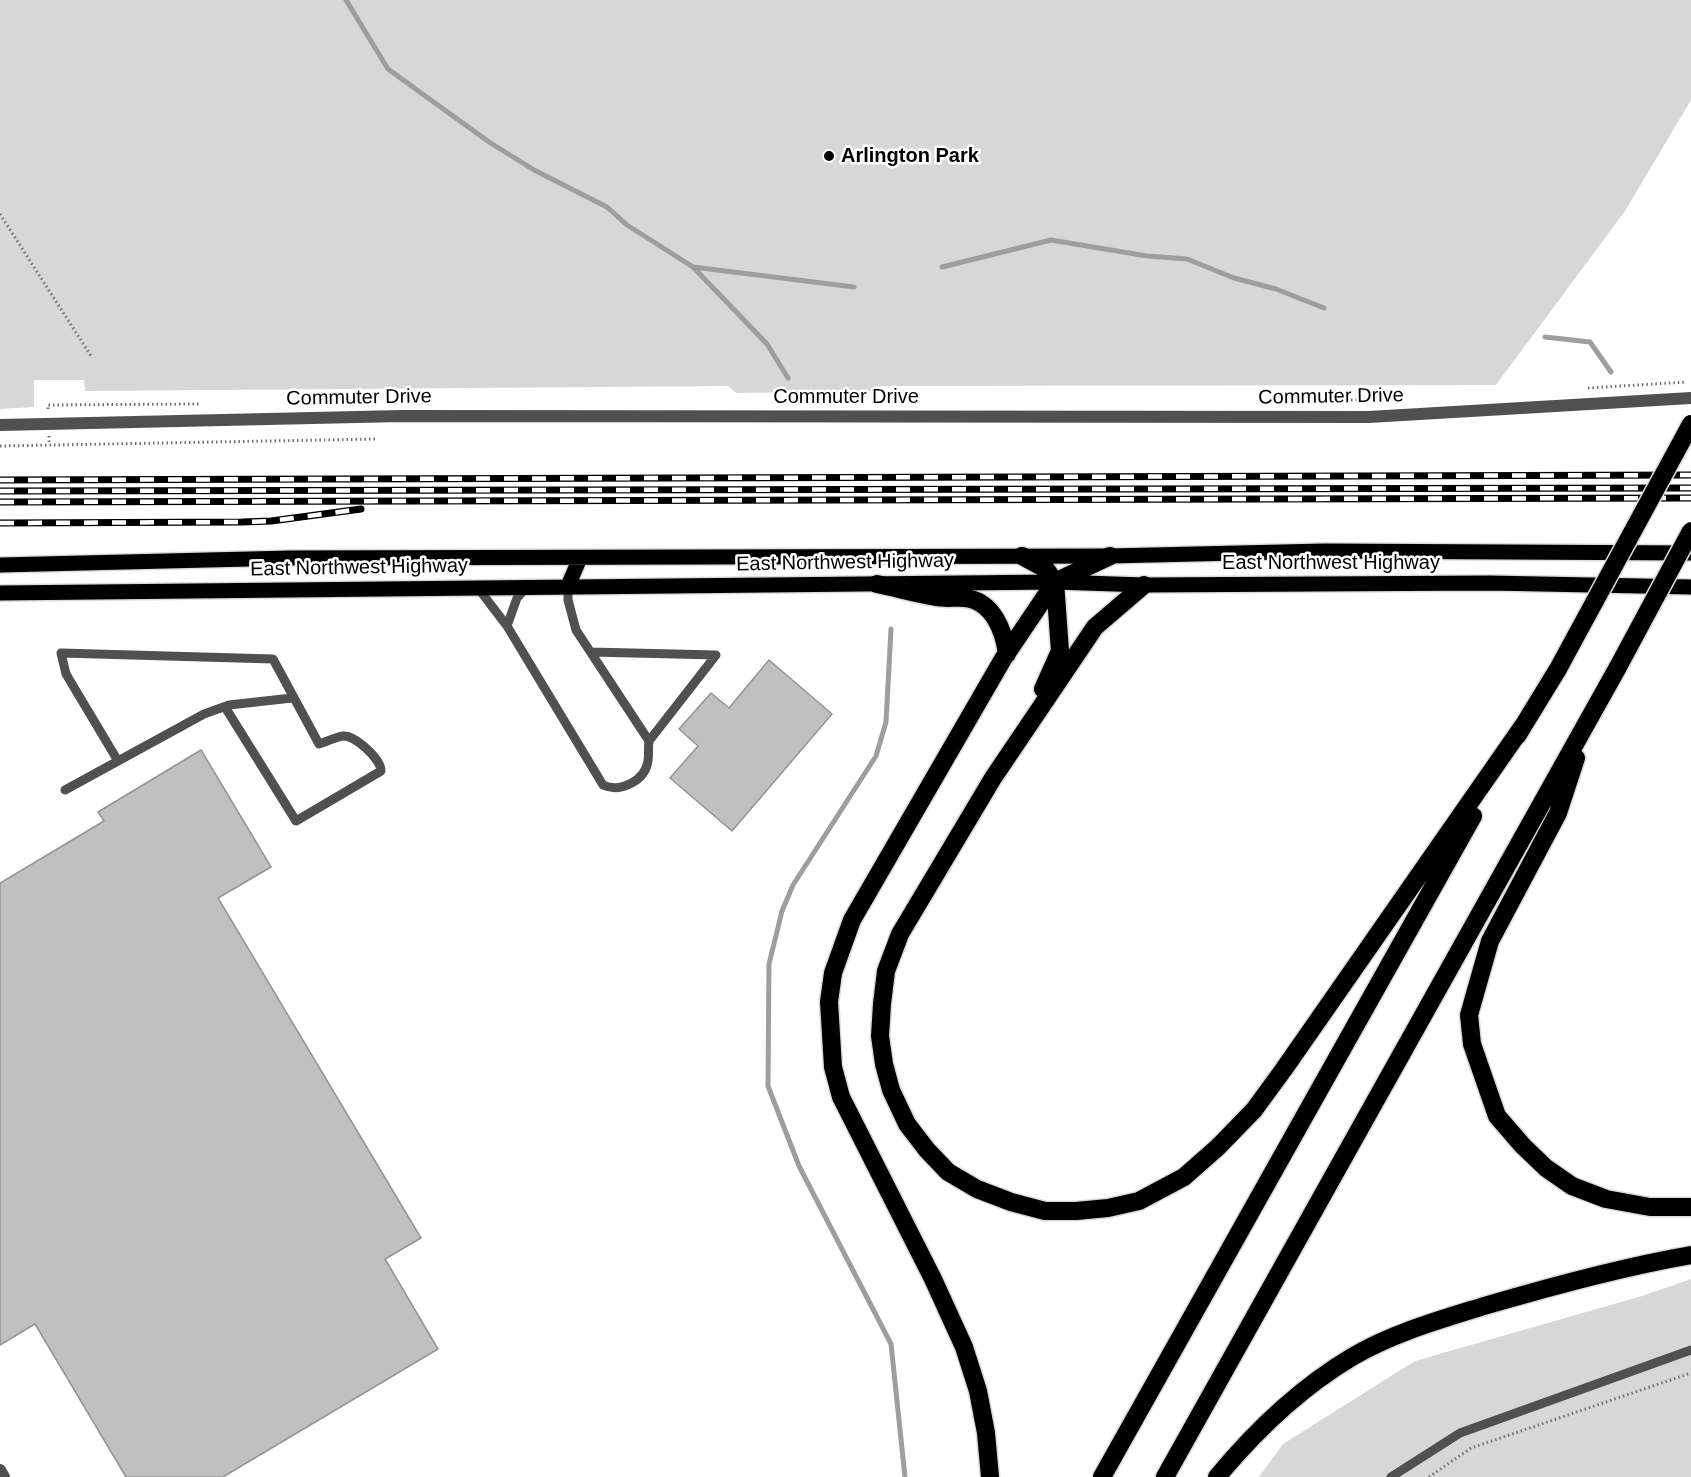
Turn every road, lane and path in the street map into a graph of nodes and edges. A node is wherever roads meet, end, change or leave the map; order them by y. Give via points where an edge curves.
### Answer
1 (0, 214) edge
2 (91, 356) dead end
3 (1691, 398) edge
4 (1691, 424) edge
5 (0, 425) edge
6 (376, 439) dead end
7 (0, 446) edge
8 (1691, 531) edge
9 (1691, 554) edge
10 (1022, 556) junction
11 (1110, 556) junction
12 (580, 558) junction
13 (0, 565) edge
14 (1055, 582) junction
15 (877, 584) junction
16 (1144, 585) junction
17 (568, 586) junction
18 (527, 587) junction
19 (1691, 587) edge
20 (478, 588) junction
21 (0, 593) edge
22 (507, 626) junction
23 (591, 652) junction
24 (1007, 654) junction
25 (292, 698) junction
26 (225, 707) junction
27 (1590, 716) junction
28 (1523, 726) junction
29 (649, 741) junction
30 (1017, 742) junction
31 (118, 761) junction
32 (65, 790) dead end
33 (1691, 1207) edge
34 (1691, 1255) edge
35 (1691, 1350) edge
36 (1691, 1373) edge
37 (0, 1470) edge
38 (4, 1477) edge
39 (990, 1477) edge
40 (1102, 1477) edge
41 (1165, 1477) edge
42 (1217, 1477) edge
43 (1391, 1477) edge
44 (1429, 1477) edge

1 - 2 path
3 - 5 street, Commuter Drive via 1370,417 402,416
4 - 28 highway, bridge
6 - 7 path
8 - 27 highway, bridge
9 - 11 main road, East Northwest Highway via 1324,552
10 - 11 main road, East Northwest Highway
10 - 12 main road, East Northwest Highway
10 - 14 highway via 1046,569
11 - 14 highway
12 - 13 main road, East Northwest Highway via 291,558
12 - 17 main road
14 - 15 main road, East Northwest Highway
14 - 16 main road, East Northwest Highway
14 - 24 highway
14 - 30 highway via 1060,651
15 - 17 main road, East Northwest Highway
15 - 24 highway via 938,597 968,598 985,606 998,622
16 - 19 main road, East Northwest Highway via 1490,583
16 - 30 highway via 1095,627
17 - 18 main road, East Northwest Highway
17 - 23 lane via 576,630
18 - 20 main road, East Northwest Highway
18 - 22 lane via 517,598
20 - 21 main road, East Northwest Highway
20 - 22 lane
22 - 29 lane via 603,784 624,787 638,778 648,763
23 - 29 lane
23 - 29 lane via 716,655
24 - 39 highway via 852,920 832,973 829,1002 833,1066 841,1097 964,1347 978,1391
25 - 26 lane
25 - 26 lane via 319,744 350,737 381,764 381,771 296,820
25 - 31 lane via 273,659 61,653 66,674
26 - 31 lane via 204,714
27 - 33 highway via 1558,813 1490,941 1469,1015 1472,1044 1497,1116 1546,1168 1572,1186 1606,1199 1650,1207
27 - 41 highway
28 - 30 highway via 1254,1110 1184,1177 1139,1201 1076,1211 1045,1211 1011,1202 948,1172 907,1124 891,1090 880,1036 886,971 900,934
28 - 40 highway
31 - 32 lane
34 - 42 highway via 1549,1287 1396,1334 1352,1357 1307,1388 1268,1420
35 - 43 lane via 1460,1433
36 - 44 path via 1471,1448
37 - 38 street

